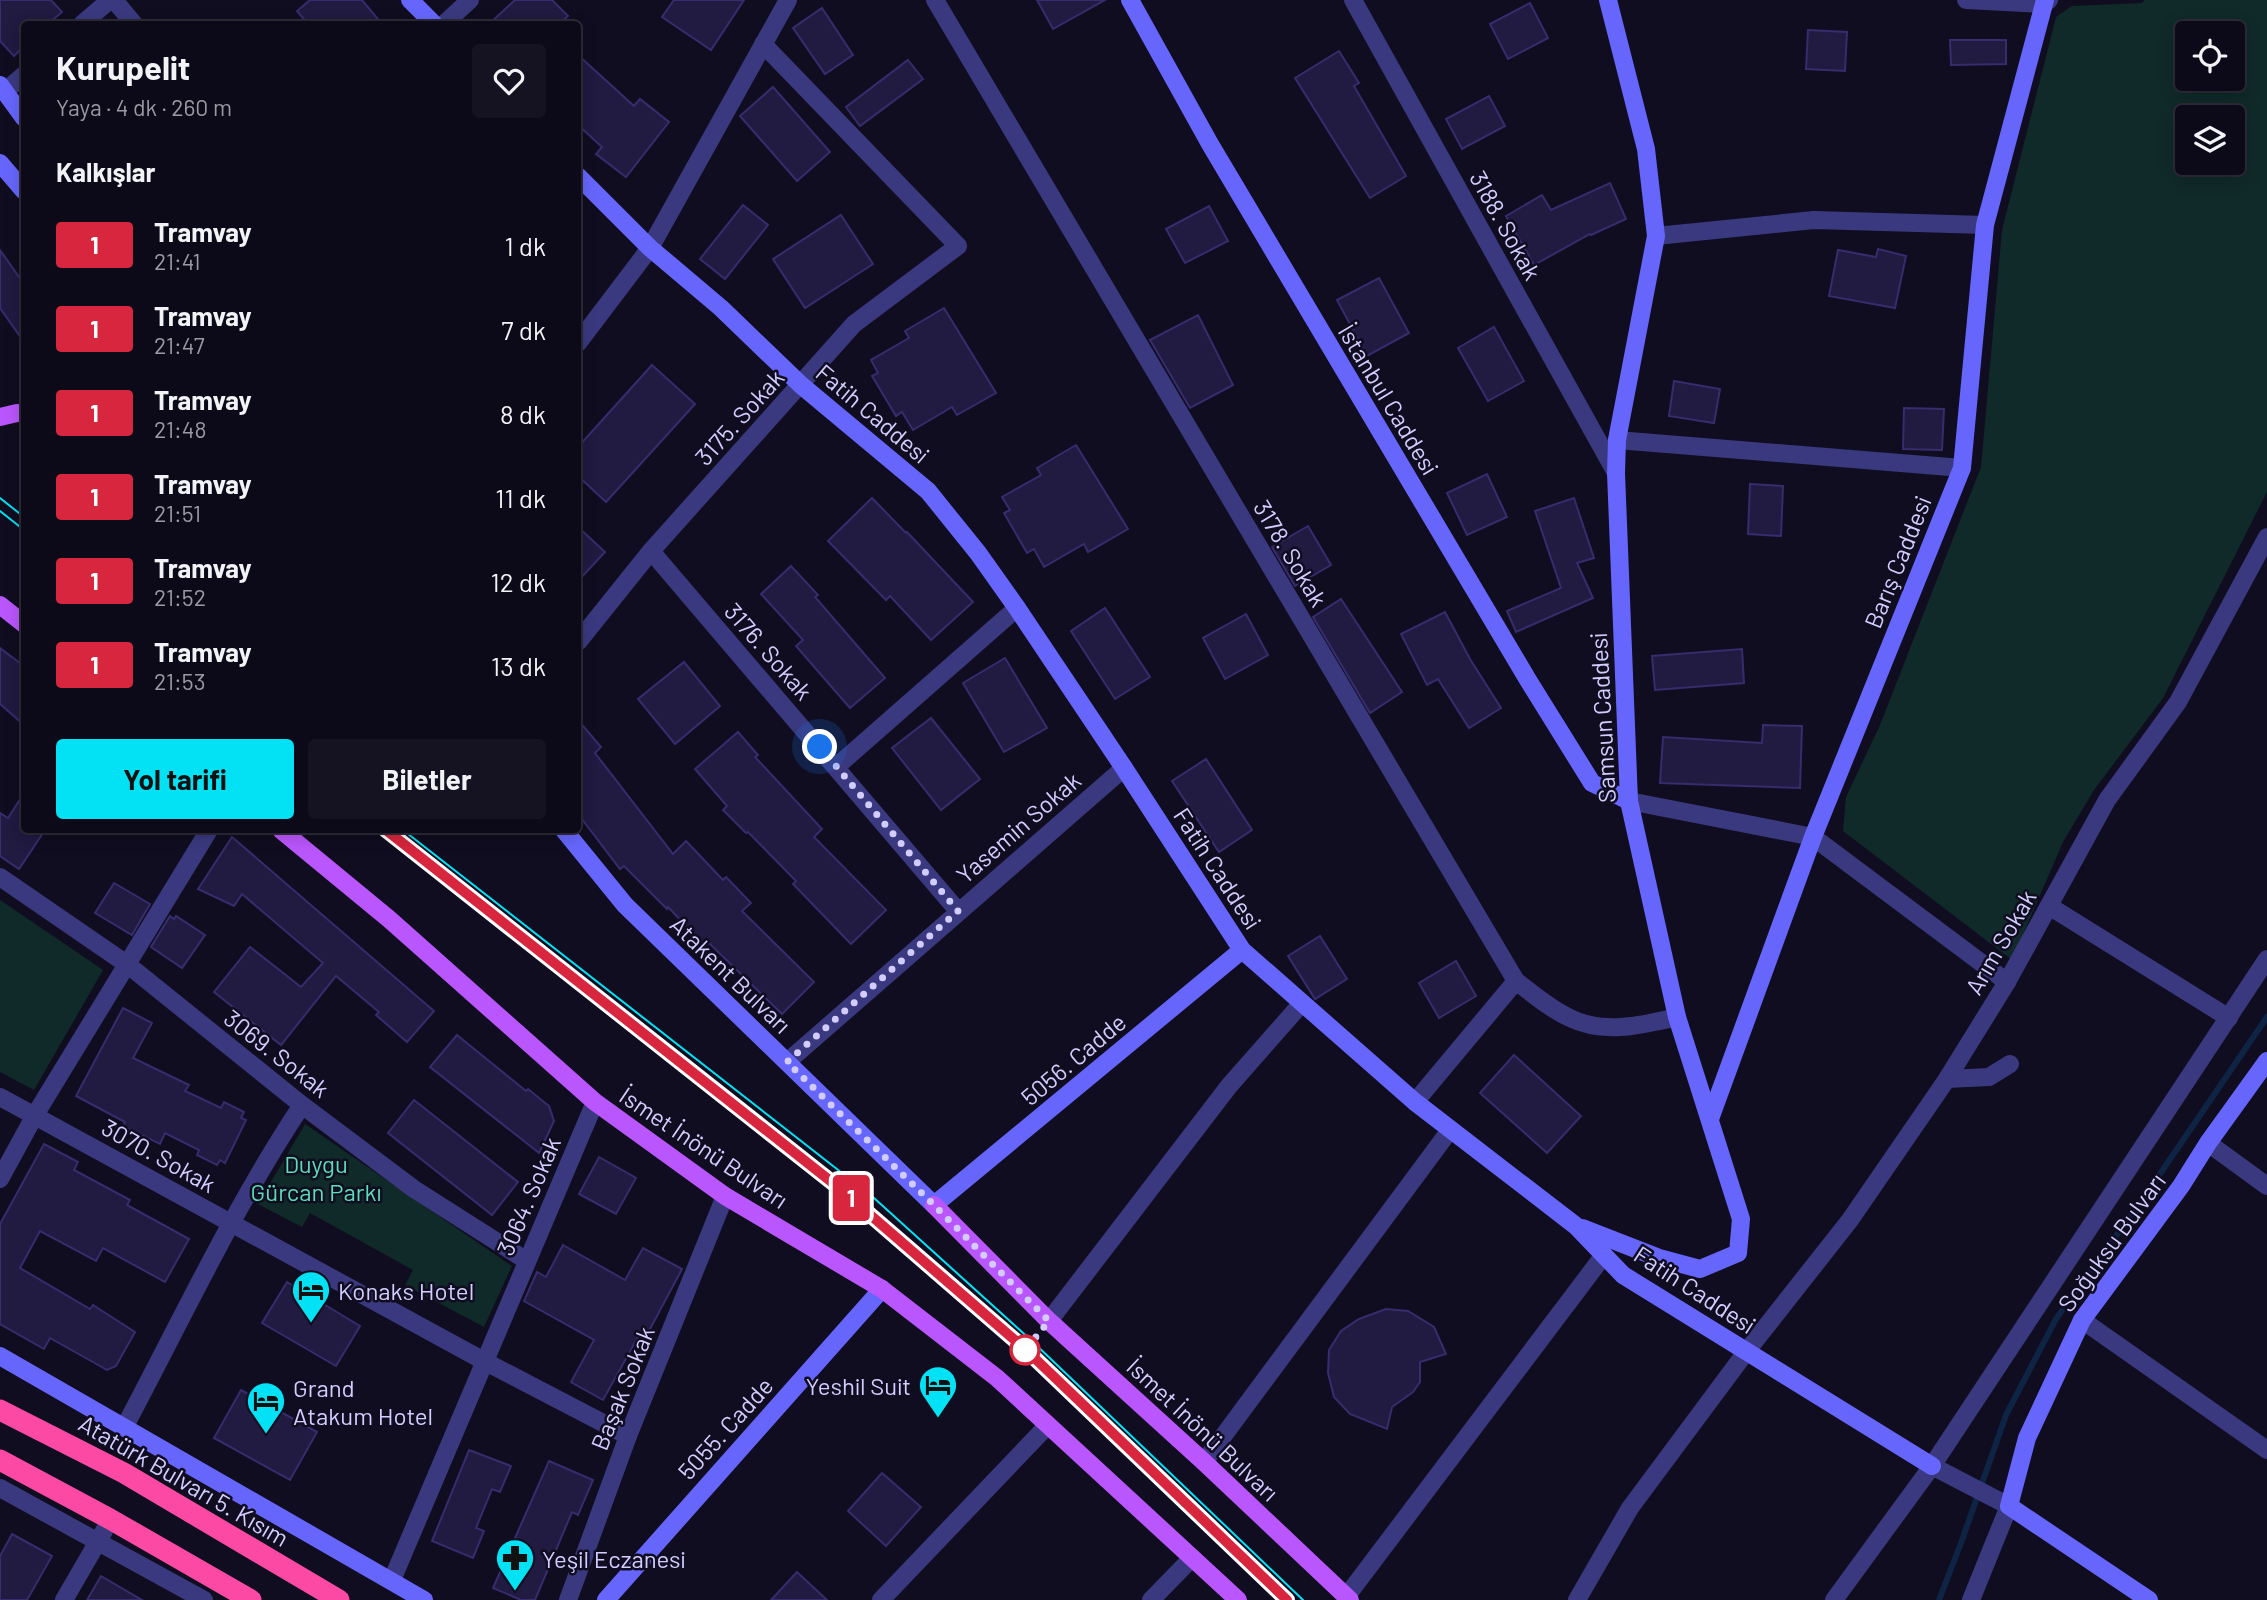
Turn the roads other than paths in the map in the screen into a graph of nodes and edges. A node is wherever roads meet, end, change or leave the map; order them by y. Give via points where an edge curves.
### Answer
1 (112, 0) edge
2 (410, 0) edge
3 (470, 0) edge
4 (788, 0) edge
5 (935, 0) edge
6 (1130, 0) edge
7 (1353, 0) edge
8 (1608, 0) edge
9 (1966, 0) edge
10 (2046, 1) edge
11 (86, 21) edge
12 (131, 21) edge
13 (431, 21) edge
14 (447, 21) edge
15 (763, 44) junction
16 (21, 77) edge
17 (3, 88) edge
18 (21, 114) edge
19 (0, 163) edge
20 (581, 179) edge
21 (21, 188) edge
22 (1985, 225) junction
23 (1656, 236) junction
24 (650, 248) junction
25 (581, 339) edge
26 (801, 385) junction
27 (1617, 440) junction
28 (1962, 468) junction
29 (1616, 473) junction
30 (2267, 537) edge
31 (652, 551) junction
32 (0, 605) edge
33 (1017, 608) junction
34 (21, 622) edge
35 (581, 638) edge
36 (836, 767) junction
37 (1124, 768) junction
38 (1629, 801) junction
39 (207, 833) edge
40 (285, 833) edge
41 (566, 833) edge
42 (1813, 837) junction
43 (0, 877) edge
44 (2049, 906) junction
45 (958, 911) junction
46 (1242, 950) junction
47 (2267, 959) edge
48 (128, 965) junction
49 (1516, 981) junction
50 (2007, 982) junction
51 (1302, 1003) junction
52 (1677, 1017) junction
53 (2229, 1018) junction
54 (2267, 1061) edge
55 (787, 1062) junction
56 (2010, 1064) dead end
57 (1947, 1079) junction
58 (0, 1097) edge
59 (595, 1102) junction
60 (1415, 1102) junction
61 (302, 1105) junction
62 (35, 1115) junction
63 (1710, 1119) junction
64 (1450, 1130) junction
65 (2208, 1143) junction
66 (0, 1179) edge
67 (2267, 1185) edge
68 (725, 1196) junction
69 (934, 1205) junction
70 (232, 1223) junction
71 (1576, 1226) junction
72 (1604, 1255) junction
73 (527, 1261) junction
74 (881, 1289) junction
75 (2082, 1320) junction
76 (1049, 1321) junction
77 (1746, 1352) junction
78 (0, 1356) edge
79 (484, 1361) junction
80 (0, 1410) edge
81 (1048, 1425) junction
82 (125, 1426) junction
83 (628, 1436) junction
84 (2267, 1450) edge
85 (0, 1460) edge
86 (1204, 1462) junction
87 (1932, 1466) junction
88 (0, 1488) edge
89 (2001, 1502) junction
90 (110, 1519) junction
91 (98, 1542) junction
92 (1192, 1558) junction
93 (393, 1580) junction
94 (1348, 1598) edge
95 (64, 1600) edge
96 (204, 1600) edge
97 (251, 1600) edge
98 (340, 1600) edge
99 (424, 1600) edge
100 (568, 1600) edge
101 (606, 1600) edge
102 (881, 1600) edge
103 (1151, 1600) edge
104 (1238, 1600) edge
105 (1577, 1600) edge
106 (1834, 1600) edge
107 (1971, 1600) edge
108 (2149, 1600) edge

1 - 11 street
1 - 12 street
2 - 13 street
3 - 14 street
4 - 15 street
5 - 49 street, 3178. Sokak
6 - 38 street, İstanbul Caddesi via 1210,144 1592,783
7 - 29 street, 3188. Sokak
8 - 23 street, Samsun Caddesi via 1646,149
9 - 10 street
10 - 22 street, Barış Caddesi
15 - 24 street
15 - 26 street, 3175. Sokak via 958,246 854,324
16 - 17 street
17 - 18 street
19 - 21 street
20 - 24 street, Fatih Caddesi
22 - 23 street via 1814,220
22 - 28 street, Barış Caddesi
23 - 27 street, Samsun Caddesi
24 - 25 street
24 - 26 street, Fatih Caddesi via 722,308
26 - 31 street, 3175. Sokak
26 - 33 street, Fatih Caddesi via 928,491
27 - 28 street
27 - 29 street, Samsun Caddesi
28 - 42 street, Barış Caddesi
29 - 38 street, Samsun Caddesi
30 - 44 street, Arım Sokak via 2178,702 2108,800
31 - 35 street, 3175. Sokak
31 - 36 street, 3176. Sokak
32 - 34 main road
33 - 36 street
33 - 37 street, Fatih Caddesi
36 - 45 street, 3176. Sokak
37 - 45 street, Yasemin Sokak
37 - 46 street, Fatih Caddesi
38 - 42 street
38 - 52 street, Samsun Caddesi
39 - 48 street
40 - 59 main road, İsmet İnönü Bulvarı
41 - 55 street, Atakent Bulvarı via 625,905
42 - 50 street
42 - 63 street, Barış Caddesi
43 - 48 street, 3069. Sokak
44 - 50 street, Arım Sokak
44 - 53 street
45 - 55 street, Yasemin Sokak
46 - 51 street, Fatih Caddesi
46 - 69 street, 5056. Cadde
47 - 53 street
48 - 61 street, 3069. Sokak
48 - 62 street
49 - 52 street, 3178. Sokak via 1570,1019 1603,1028
49 - 60 street
50 - 57 street, Arım Sokak
51 - 60 street, Fatih Caddesi
51 - 76 street via 1229,1086
52 - 63 street, Samsun Caddesi
53 - 87 street
54 - 65 street, Soğuksu Bulvarı
55 - 69 street, Atakent Bulvarı
56 - 57 street via 1989,1077
57 - 77 street, Arım Sokak via 1850,1220
58 - 62 street, 3070. Sokak
59 - 68 main road, İsmet İnönü Bulvarı
59 - 73 street, 3064. Sokak
60 - 64 street, Fatih Caddesi
61 - 70 street
61 - 73 street, 3069. Sokak via 414,1189
62 - 66 street
62 - 70 street, 3070. Sokak
63 - 71 street, Samsun Caddesi via 1741,1219 1738,1253 1700,1269
64 - 71 street, Fatih Caddesi
64 - 86 street
65 - 67 street
65 - 75 street, Soğuksu Bulvarı
68 - 74 main road, İsmet İnönü Bulvarı
68 - 83 street, Başak Sokak
69 - 76 main road, İsmet İnönü Bulvarı
70 - 79 street, 3070. Sokak
70 - 82 street
71 - 72 street, Fatih Caddesi
72 - 77 street, Fatih Caddesi via 1623,1275
72 - 94 street
73 - 79 street, 3064. Sokak
74 - 81 main road, İsmet İnönü Bulvarı via 997,1378
74 - 101 street, 5055. Cadde
75 - 84 street
75 - 89 street, Soğuksu Bulvarı
76 - 86 main road, İsmet İnönü Bulvarı
77 - 87 street, Fatih Caddesi
77 - 105 street, Arım Sokak via 1630,1508
78 - 82 street
79 - 83 street, 3070. Sokak
79 - 93 street, 3064. Sokak
80 - 98 highway, Atatürk Bulvarı 5. Kısım via 124,1473
81 - 92 main road, İsmet İnönü Bulvarı
81 - 102 street
82 - 93 street
83 - 100 street, Başak Sokak
85 - 90 highway
86 - 94 main road, İsmet İnönü Bulvarı
87 - 89 street
87 - 106 street
88 - 91 street
89 - 107 street
89 - 108 street
90 - 91 street
90 - 97 highway
91 - 95 street
91 - 96 street
92 - 103 street
92 - 104 main road, İsmet İnönü Bulvarı
93 - 99 street

